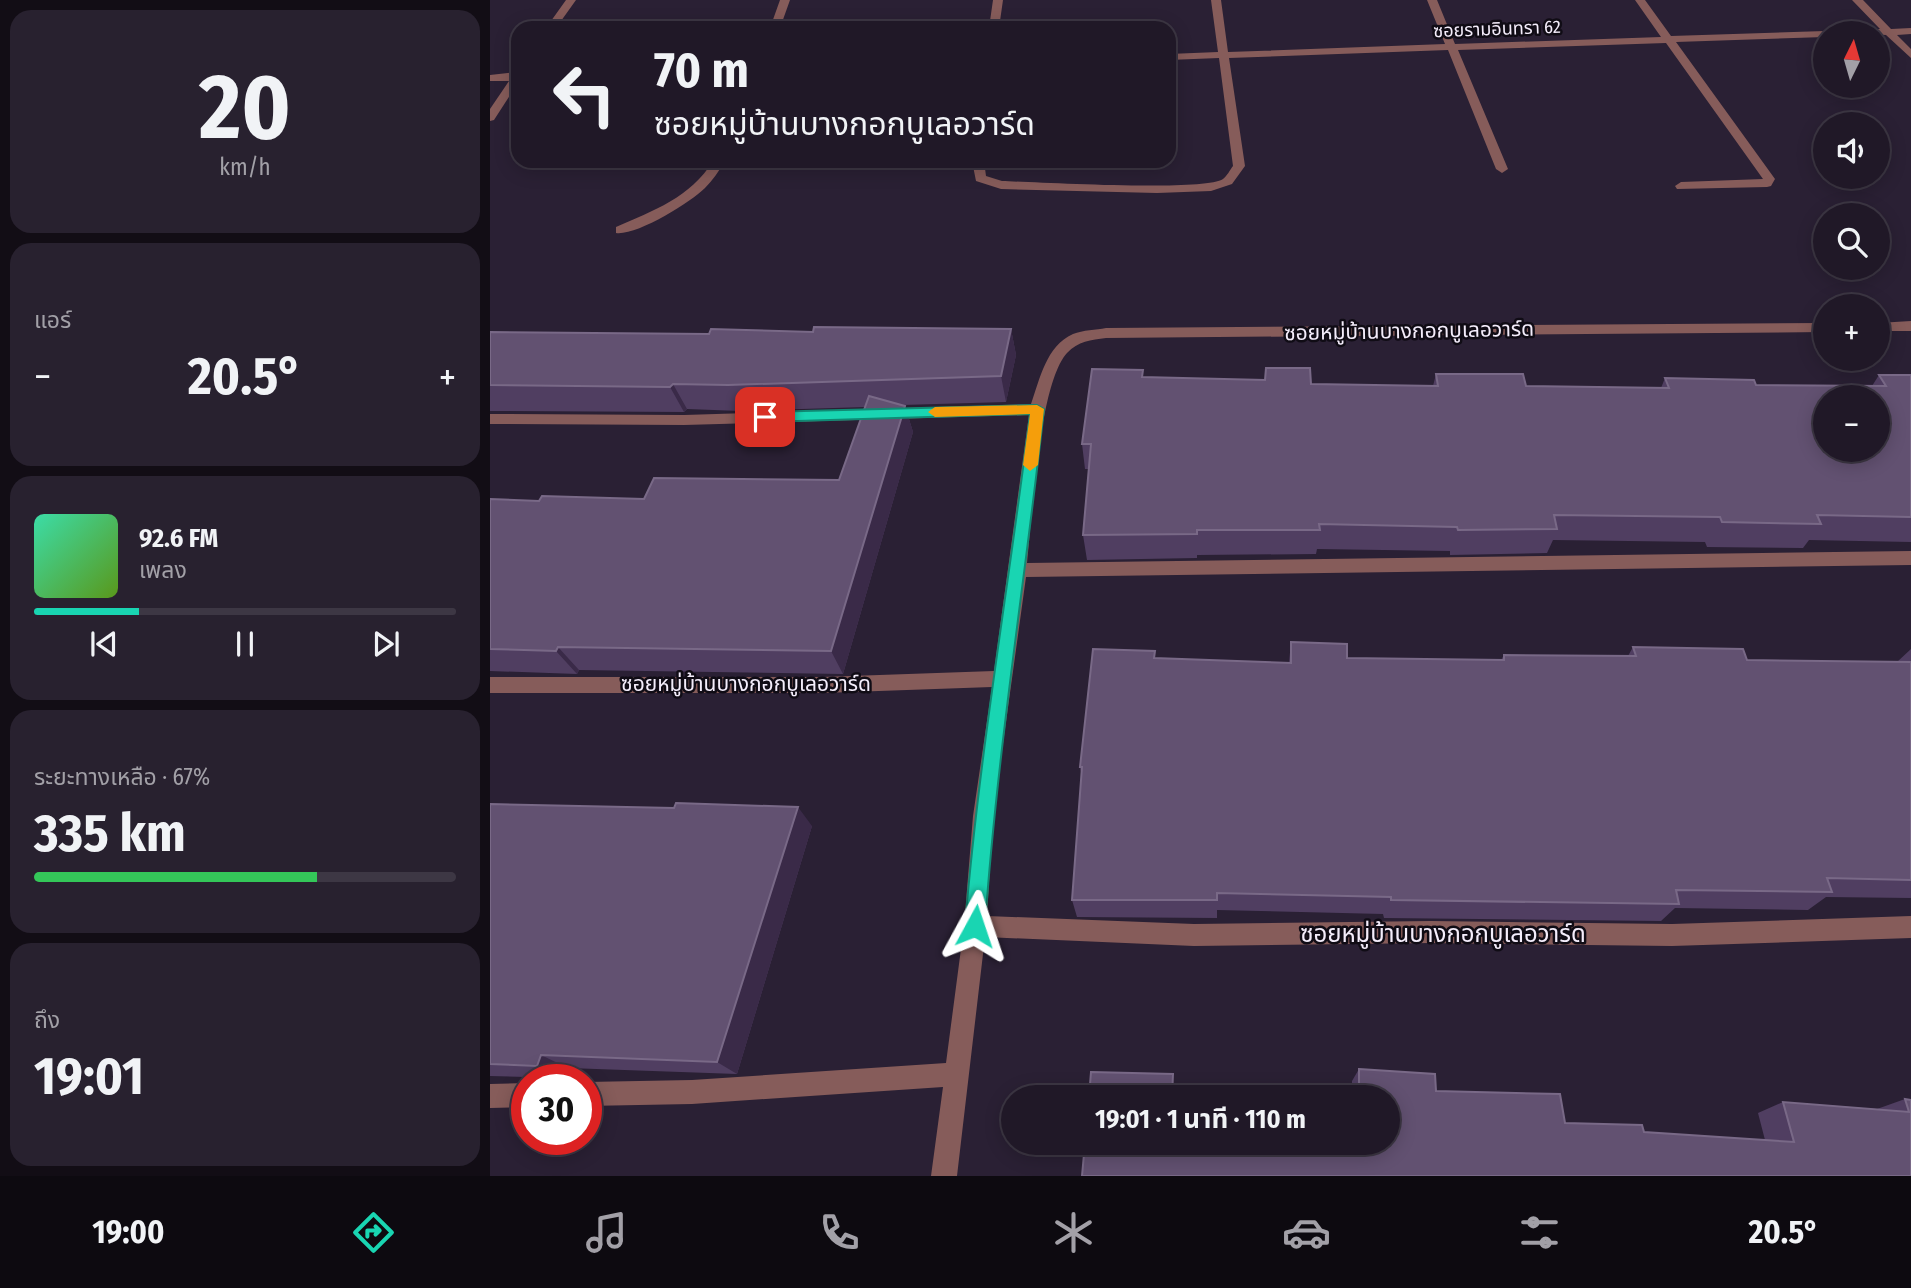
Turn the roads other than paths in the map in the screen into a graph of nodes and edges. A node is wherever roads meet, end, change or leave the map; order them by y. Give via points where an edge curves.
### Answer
1 (571, 0) edge
2 (785, 0) edge
3 (998, 0) edge
4 (1216, 0) edge
5 (1432, 0) edge
6 (1640, 0) edge
7 (1857, 0) edge
8 (556, 21) edge
9 (778, 21) edge
10 (995, 21) edge
11 (1877, 21) edge
12 (1911, 31) edge
13 (1890, 32) edge
14 (1890, 34) edge
15 (1813, 35) edge
16 (1669, 41) junction
17 (1453, 48) junction
18 (1224, 55) junction
19 (1911, 55) edge
20 (1176, 57) edge
21 (511, 76) edge
22 (490, 78) edge
23 (511, 85) edge
24 (490, 118) edge
25 (714, 168) edge
26 (979, 168) edge
27 (1502, 169) dead end
28 (1681, 186) dead end
29 (621, 230) dead end
30 (1911, 326) edge
31 (1813, 327) edge
32 (1890, 327) edge
33 (1037, 409) junction
34 (490, 419) edge
35 (1911, 558) edge
36 (1018, 570) junction
37 (1003, 679) junction
38 (490, 685) edge
39 (975, 926) junction
40 (1911, 927) edge
41 (955, 1074) junction
42 (602, 1094) edge
43 (511, 1095) edge
44 (490, 1096) edge
45 (944, 1176) edge

1 - 8 street
2 - 9 street
3 - 10 street
4 - 18 street
5 - 17 street
6 - 16 street
7 - 11 street
12 - 13 street
14 - 19 street
15 - 16 street, ซอยรามอินทรา 62
16 - 17 street, ซอยรามอินทรา 62
16 - 28 street via 1769,179 1767,183
17 - 18 street, ซอยรามอินทรา 62
17 - 27 street
18 - 20 street, ซอยรามอินทรา 62
18 - 26 street via 1239,166 1228,181 1212,187 1157,189 1001,185 980,178
21 - 22 street
23 - 24 street
25 - 29 street via 699,188 679,203
30 - 32 street
31 - 33 street, ซอยหมู่บ้านบางกอกบูเลอวาร์ด via 1106,333 1077,338 1063,348 1054,360
33 - 34 street via 684,420
33 - 36 street, ซอยหมู่บ้านบางกอกบูเลอวาร์ด
35 - 36 street
36 - 37 street, ซอยหมู่บ้านบางกอกบูเลอวาร์ด
37 - 38 street, ซอยหมู่บ้านบางกอกบูเลอวาร์ด via 822,685
37 - 39 street, ซอยหมู่บ้านบางกอกบูเลอวาร์ด via 983,816
39 - 40 street, ซอยหมู่บ้านบางกอกบูเลอวาร์ด via 1194,935 1672,934
39 - 41 street, ซอยหมู่บ้านบางกอกบูเลอวาร์ด
41 - 42 street
41 - 45 street, ซอยหมู่บ้านบางกอกบูเลอวาร์ด
43 - 44 street

